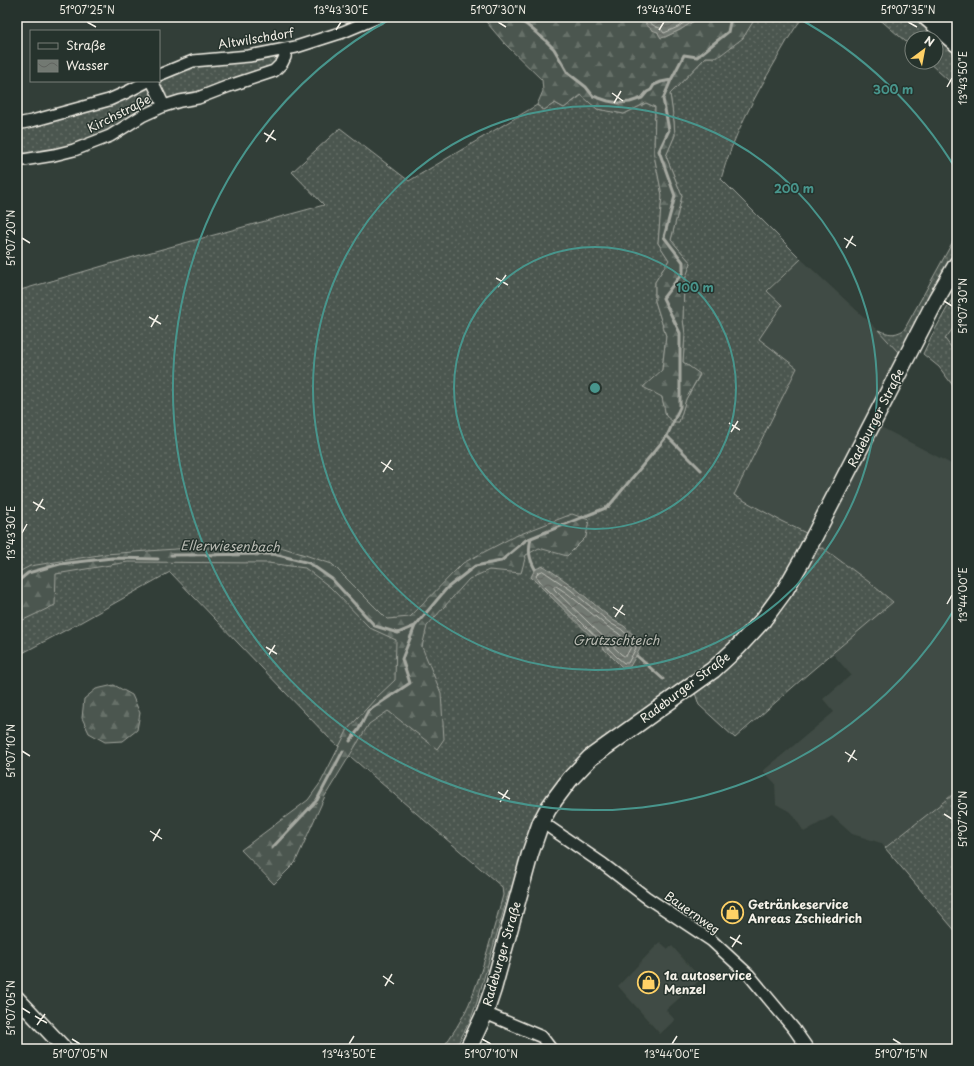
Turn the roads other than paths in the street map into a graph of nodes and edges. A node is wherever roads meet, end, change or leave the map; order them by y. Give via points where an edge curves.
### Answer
1 (379, 17) edge
2 (926, 17) edge
3 (946, 17) edge
4 (957, 26) edge
5 (957, 44) edge
6 (286, 49) junction
7 (160, 75) edge
8 (146, 82) edge
9 (152, 82) edge
10 (164, 106) junction
11 (17, 124) edge
12 (17, 161) edge
13 (957, 264) edge
14 (540, 822) junction
15 (17, 998) edge
16 (485, 1013) junction
17 (65, 1049) edge
18 (468, 1049) edge
19 (551, 1049) edge
20 (808, 1049) edge

1 - 6 street, Altwilschdorf via 314,42
2 - 5 main road
3 - 4 main road
6 - 7 street, Altwilschdorf via 249,56 193,61
6 - 10 street, Kirchstraße via 282,63 274,72 198,98
8 - 11 street via 109,100
9 - 10 street, Kirchstraße
10 - 12 street, Kirchstraße via 110,136 92,143 54,155
13 - 14 main road, Radeburger Straße via 801,562 764,620 713,670 590,758 566,784
14 - 16 main road, Radeburger Straße
14 - 20 street, Bauernweg via 712,941 749,975
15 - 17 street
16 - 18 main road, Radeburger Straße
16 - 19 street via 542,1037

